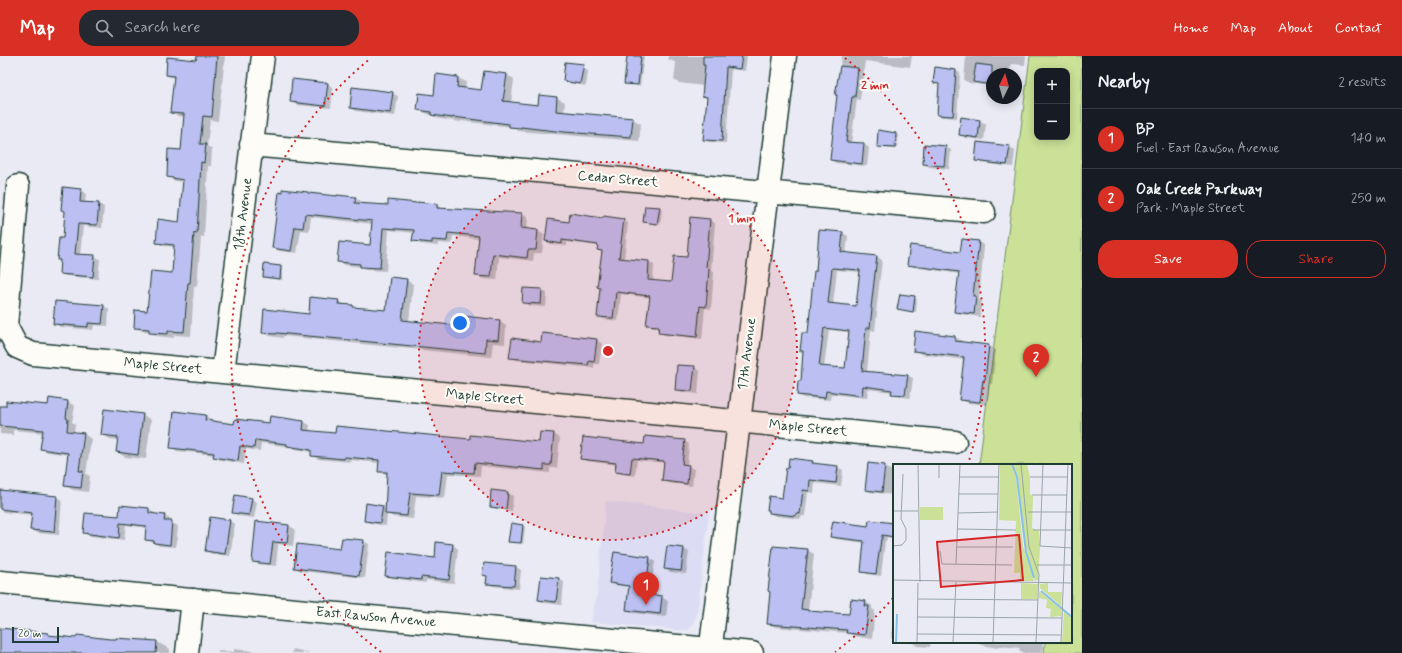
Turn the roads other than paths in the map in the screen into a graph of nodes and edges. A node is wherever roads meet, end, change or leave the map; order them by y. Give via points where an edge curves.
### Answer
1 (263, 56) edge
2 (785, 56) edge
3 (251, 145) junction
4 (18, 186) dead end
5 (768, 192) junction
6 (984, 212) dead end
7 (223, 372) junction
8 (739, 421) junction
9 (955, 442) dead end
10 (0, 582) edge
11 (194, 600) junction
12 (710, 651) edge
13 (187, 653) edge
14 (752, 653) edge

1 - 3 street, 18th Avenue
2 - 5 street, 17th Avenue
3 - 5 street, Cedar Street
3 - 7 street, 18th Avenue
4 - 7 street, Maple Street via 6,326 17,347 33,354
5 - 6 street, Cedar Street
5 - 8 street, 17th Avenue
7 - 8 street, Maple Street
8 - 9 street, Maple Street
8 - 12 street, 17th Avenue
10 - 11 street, East Rawson Avenue
11 - 12 street, East Rawson Avenue
11 - 13 street
12 - 14 street, East Rawson Avenue

